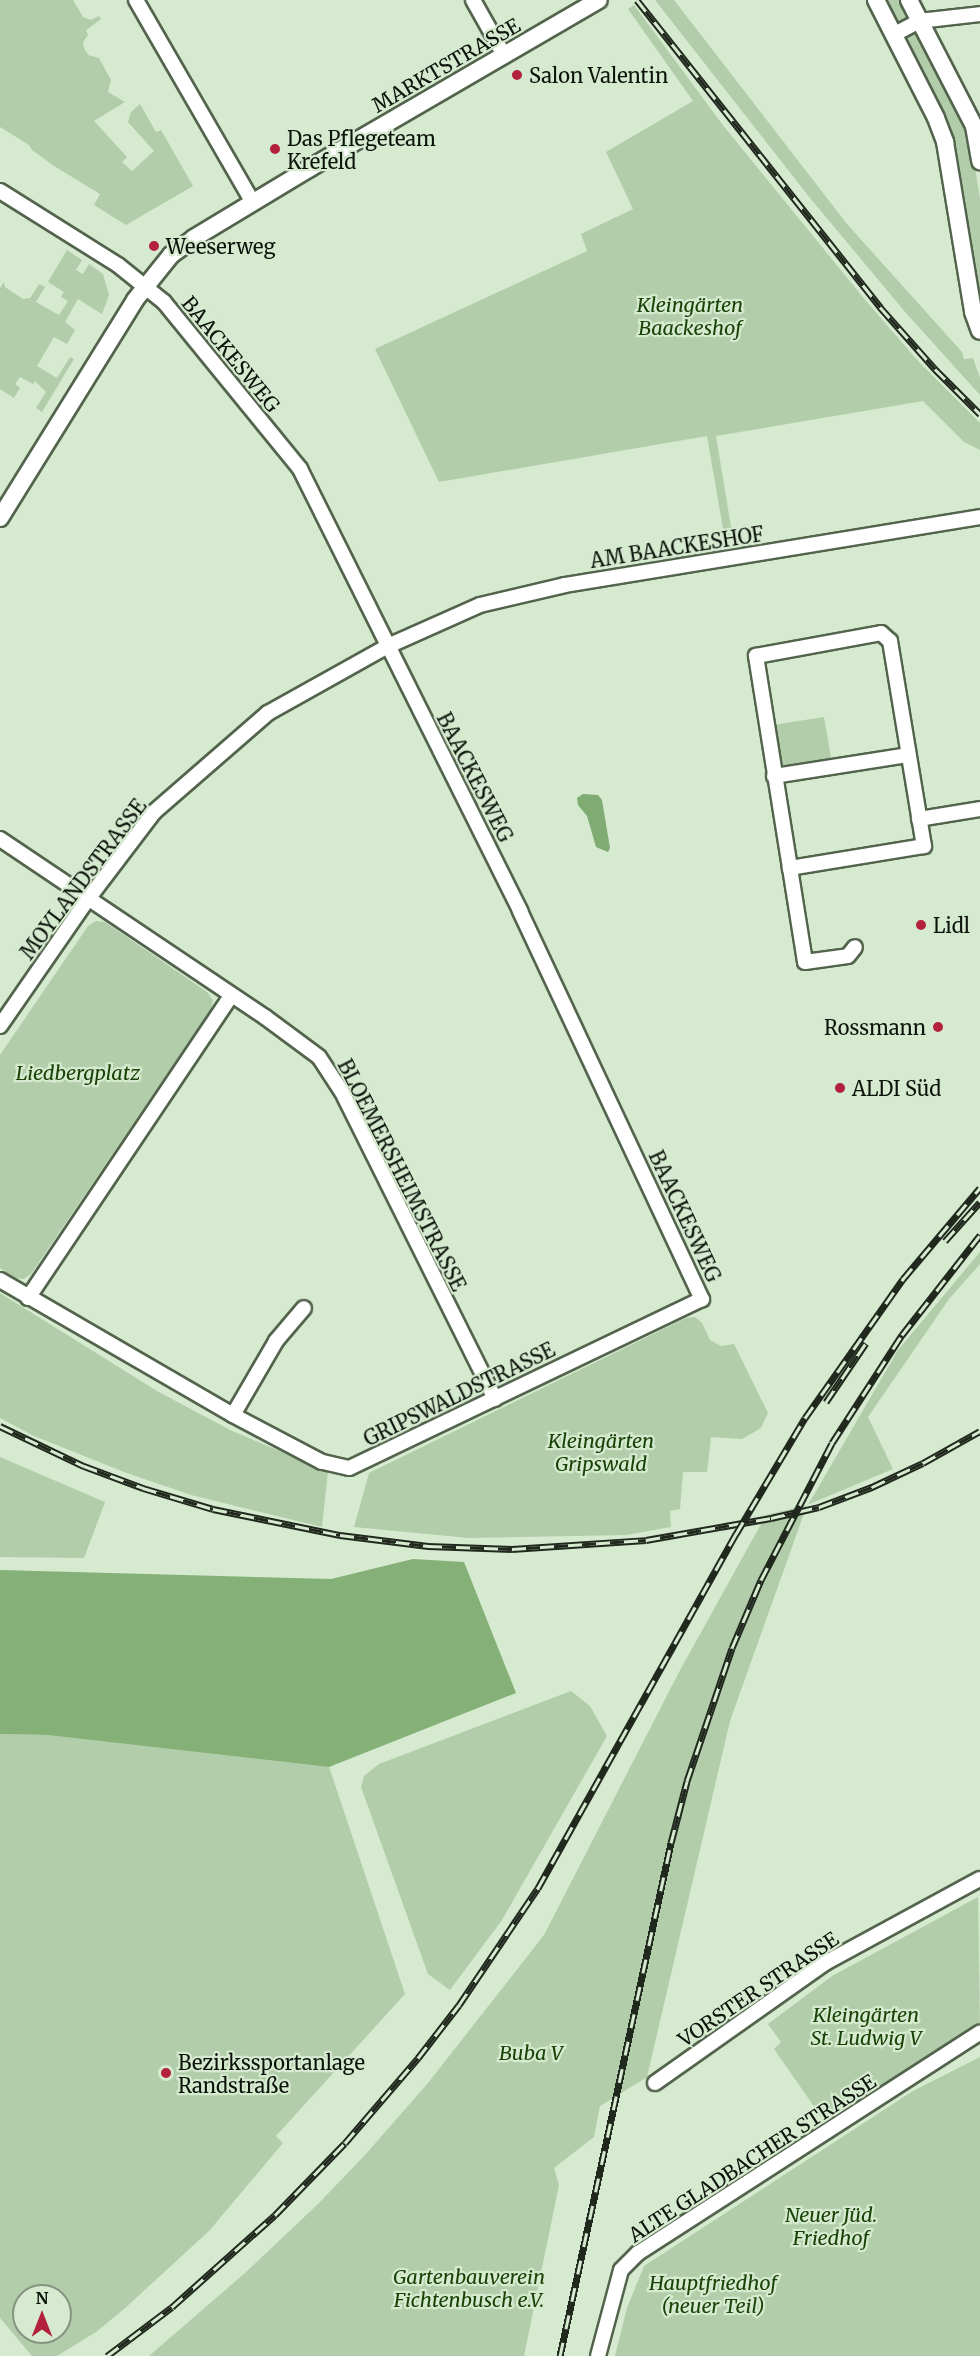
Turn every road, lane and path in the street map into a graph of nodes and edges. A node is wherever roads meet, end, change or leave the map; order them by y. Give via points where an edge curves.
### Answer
1 (136, 0) edge
2 (473, 0) edge
3 (599, 0) edge
4 (876, 0) edge
5 (909, 0) edge
6 (980, 14) edge
7 (919, 21) junction
8 (894, 35) junction
9 (504, 56) junction
10 (980, 161) edge
11 (0, 191) edge
12 (254, 202) junction
13 (145, 286) junction
14 (980, 331) edge
15 (980, 517) edge
16 (0, 518) edge
17 (388, 646) junction
18 (908, 755) junction
19 (774, 776) junction
20 (980, 809) edge
21 (919, 819) junction
22 (0, 839) edge
23 (790, 868) junction
24 (88, 898) junction
25 (855, 947) dead end
26 (231, 996) junction
27 (0, 1026) edge
28 (0, 1280) edge
29 (28, 1298) junction
30 (702, 1299) joint
31 (304, 1308) dead end
32 (495, 1399) junction
33 (233, 1415) junction
34 (980, 1879) edge
35 (980, 2032) edge
36 (655, 2083) dead end
37 (598, 2356) edge

1 - 12 street
2 - 9 street
3 - 9 street, MARKTSTRASSE
4 - 8 street
5 - 7 street
6 - 7 street
7 - 8 street
7 - 10 street via 974,126
8 - 14 street via 945,142 973,312
9 - 12 street, MARKTSTRASSE
11 - 13 street
12 - 13 street, MARKTSTRASSE via 194,238 163,264
13 - 16 street, MARKTSTRASSE
13 - 17 street, BAACKESWEG via 164,302 300,469
15 - 17 street, AM BAACKESHOF via 565,585 480,604
17 - 24 street, MOYLANDSTRASSE via 268,713 154,812
17 - 30 street, BAACKESWEG via 525,920
18 - 19 street
18 - 19 street via 890,640 881,633 756,656
18 - 21 street
19 - 23 street
20 - 21 street
21 - 23 street via 924,846
22 - 24 street, BLOEMERSHEIMSTRASSE
23 - 25 street via 806,962 848,956
24 - 26 street, BLOEMERSHEIMSTRASSE
24 - 27 street, MOYLANDSTRASSE
26 - 29 street
26 - 32 street, BLOEMERSHEIMSTRASSE via 319,1058 336,1083
28 - 29 street, GRIPSWALDSTRASSE
29 - 33 street, GRIPSWALDSTRASSE
30 - 32 street, GRIPSWALDSTRASSE
31 - 33 street via 276,1341
32 - 33 street, GRIPSWALDSTRASSE via 349,1468 321,1462
34 - 36 street, VORSTER STRASSE via 825,1963
35 - 37 street, ALTE GLADBACHER STRASSE via 638,2253 621,2270

